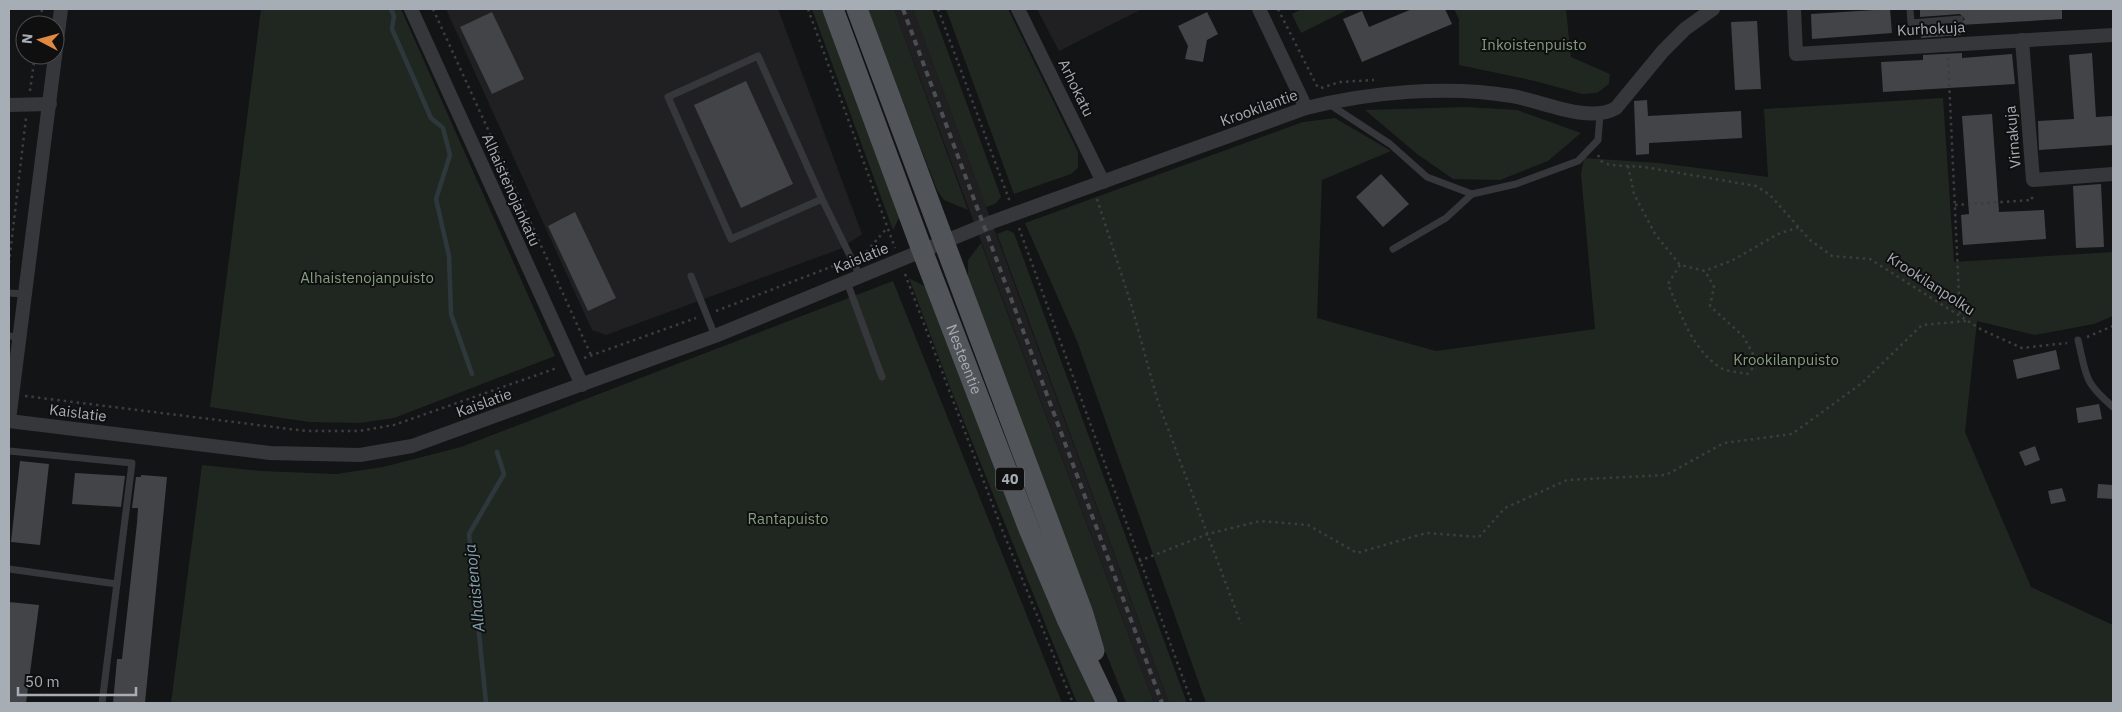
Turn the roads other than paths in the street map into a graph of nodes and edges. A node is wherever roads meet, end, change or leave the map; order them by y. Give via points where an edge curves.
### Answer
1 (61, 9) edge
2 (411, 9) edge
3 (833, 9) edge
4 (857, 9) edge
5 (1018, 9) edge
6 (1259, 9) edge
7 (1713, 9) edge
8 (1794, 9) edge
9 (1910, 9) edge
10 (1960, 19) dead end
11 (2113, 35) edge
12 (2022, 40) junction
13 (1327, 102) junction
14 (50, 104) junction
15 (9, 105) edge
16 (1306, 108) junction
17 (1600, 114) junction
18 (2113, 174) edge
19 (1098, 184) junction
20 (1472, 194) junction
21 (822, 199) junction
22 (944, 241) junction
23 (1393, 249) dead end
24 (922, 250) junction
25 (691, 276) dead end
26 (860, 276) junction
27 (846, 282) junction
28 (9, 293) edge
29 (25, 294) junction
30 (14, 336) edge
31 (715, 336) junction
32 (2078, 340) road end
33 (882, 377) dead end
34 (582, 385) junction
35 (2113, 408) edge
36 (9, 420) edge
37 (9, 451) edge
38 (9, 569) edge
39 (117, 584) junction
40 (102, 703) edge
41 (1108, 703) edge

1 - 14 street
2 - 34 street, Alhaistenojankatu
3 - 24 main road, Nesteentie / 40
4 - 22 main road, Nesteentie / 40
5 - 19 street, Arhokatu
6 - 16 street
7 - 17 street via 1685,29 1663,51 1616,108
8 - 12 street, Kurhokuja via 1796,54
9 - 10 lane via 1911,23
11 - 12 street, Kurhokuja
12 - 18 street, Virnakuja via 2033,180
13 - 16 street, Krookilantie
13 - 17 street, Krookilantie via 1400,93 1478,92 1510,95 1582,113
13 - 20 lane via 1390,144 1427,177
14 - 15 street
14 - 29 street
16 - 19 street, Krookilantie
17 - 20 lane via 1598,140 1578,161 1516,184
19 - 22 street, Krookilantie
20 - 23 lane via 1446,218
21 - 21 lane via 758,56 668,97 731,239
21 - 26 lane
22 - 24 street, Kaislatie
22 - 41 main road, Nesteentie / 40 via 1083,614
24 - 26 street, Kaislatie
24 - 41 main road, Nesteentie / 40 via 1029,529 1067,619
25 - 31 lane
26 - 27 street, Kaislatie
27 - 31 street, Kaislatie
27 - 33 lane
28 - 29 lane
29 - 30 street
30 - 36 street
31 - 34 street, Kaislatie
32 - 35 lane via 2085,374 2092,388
34 - 36 street, Kaislatie via 412,446 360,456 270,453
37 - 39 lane via 132,463
38 - 39 lane
39 - 40 lane

